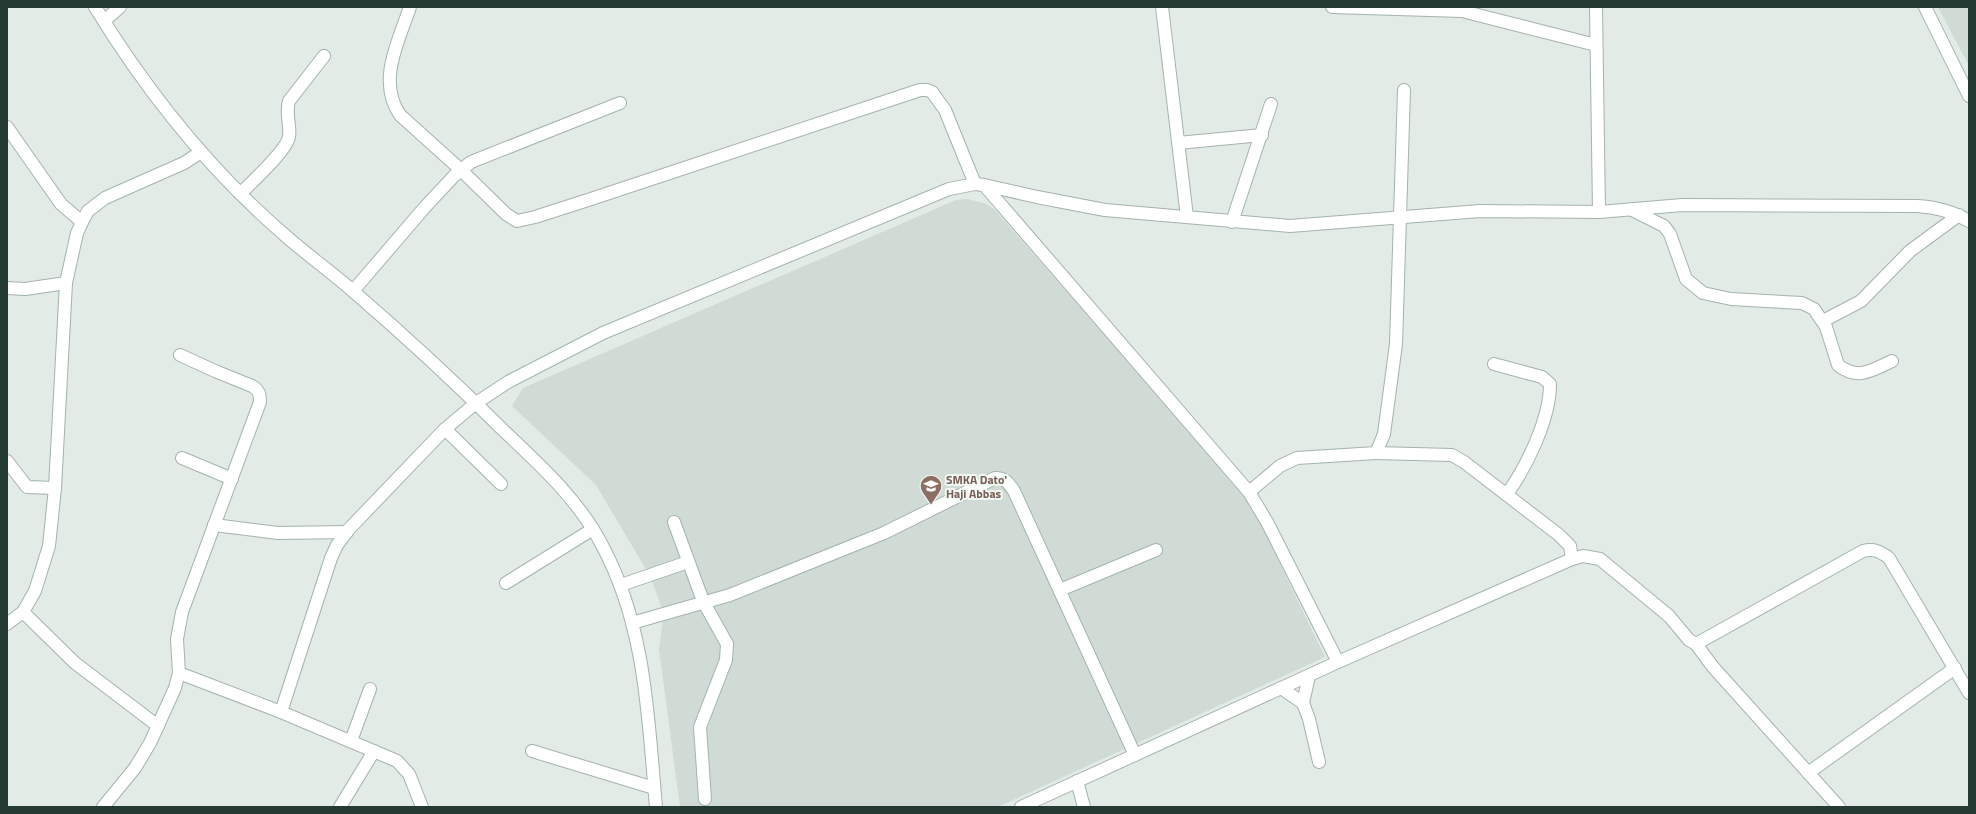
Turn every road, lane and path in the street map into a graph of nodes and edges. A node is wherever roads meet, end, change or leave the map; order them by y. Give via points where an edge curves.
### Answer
1 (95, 7) edge
2 (120, 7) edge
3 (410, 7) edge
4 (1162, 7) edge
5 (1332, 7) edge
6 (1355, 7) edge
7 (1596, 7) edge
8 (1925, 7) edge
9 (1474, 10) edge
10 (104, 21) junction
11 (1596, 45) junction
12 (324, 56) dead end
13 (1404, 90) dead end
14 (1969, 96) edge
15 (620, 103) dead end
16 (1271, 104) dead end
17 (7, 127) edge
18 (1262, 135) junction
19 (1178, 142) junction
20 (201, 152) junction
21 (461, 170) junction
22 (980, 184) junction
23 (241, 193) junction
24 (1632, 210) junction
25 (1599, 212) junction
26 (1187, 217) junction
27 (1399, 217) junction
28 (1964, 218) edge
29 (82, 222) junction
30 (1232, 222) junction
31 (66, 283) junction
32 (7, 288) edge
33 (353, 291) junction
34 (1823, 321) junction
35 (180, 355) dead end
36 (1892, 361) dead end
37 (1494, 364) dead end
38 (476, 403) junction
39 (445, 429) junction
40 (1376, 452) junction
41 (182, 458) dead end
42 (7, 462) edge
43 (232, 479) junction
44 (501, 484) dead end
45 (54, 488) junction
46 (1249, 492) junction
47 (1507, 494) junction
48 (674, 522) dead end
49 (214, 525) junction
50 (593, 529) junction
51 (347, 532) junction
52 (1156, 550) dead end
53 (1572, 559) junction
54 (688, 562) junction
55 (506, 583) dead end
56 (621, 585) junction
57 (1060, 590) junction
58 (704, 601) junction
59 (23, 612) junction
60 (632, 623) junction
61 (7, 624) edge
62 (1696, 644) junction
63 (1338, 662) junction
64 (1955, 668) junction
65 (179, 673) junction
66 (1309, 676) junction
67 (1281, 688) junction
68 (370, 690) dead end
69 (1969, 693) edge
70 (1303, 703) junction
71 (281, 712) junction
72 (158, 726) junction
73 (351, 741) junction
74 (374, 751) junction
75 (532, 751) dead end
76 (1135, 755) junction
77 (1319, 762) dead end
78 (1808, 773) junction
79 (1077, 781) junction
80 (654, 788) junction
81 (705, 800) dead end
82 (103, 807) edge
83 (340, 807) edge
84 (422, 807) edge
85 (656, 807) edge
86 (1021, 807) edge
87 (1084, 807) edge
88 (1839, 807) edge

1 - 10 street
2 - 10 street
3 - 21 street via 390,67 390,96 400,115
4 - 19 street
5 - 6 street
6 - 9 street
7 - 11 street
8 - 14 street
9 - 11 street
10 - 20 street via 162,106
11 - 25 street
12 - 23 street via 290,101 287,110 287,143
13 - 27 street
15 - 21 street via 480,157
16 - 18 street
17 - 29 street via 61,204
18 - 19 street
18 - 30 street
19 - 26 street
20 - 23 street
20 - 29 street via 184,163 105,198 88,211
21 - 22 street via 506,214 517,221 668,174 788,132 920,90 927,90 936,96 945,110
21 - 33 street via 425,207
22 - 26 street via 1106,210
22 - 38 street via 949,189 604,333 508,382
22 - 46 street
23 - 33 street via 279,230
24 - 25 street
24 - 28 street via 1682,205 1917,206 1943,209
24 - 34 street via 1664,226 1670,234 1686,279 1704,293 1731,299 1802,304 1814,309
25 - 27 street via 1480,211
26 - 30 street
27 - 30 street via 1305,226
27 - 40 street via 1396,344 1384,434
28 - 34 street via 1910,251 1861,301
29 - 31 street via 77,233
31 - 32 street via 25,290
31 - 45 street
33 - 38 street
34 - 36 street via 1838,365 1845,370 1860,374
35 - 43 street via 252,386 260,394 252,428
37 - 47 street via 1542,377 1550,384 1548,405 1533,452
38 - 39 street
38 - 50 street via 569,495
39 - 44 street
39 - 51 street
40 - 46 street via 1290,460
40 - 47 street via 1452,455
41 - 43 street
42 - 45 street via 27,487
43 - 49 street
45 - 59 street via 49,546 35,591
46 - 63 street via 1267,522
47 - 53 street via 1568,543 1572,550
48 - 54 street
49 - 51 street via 278,533
49 - 65 street via 182,612 177,640
50 - 55 street
50 - 56 street
51 - 71 street via 331,558
52 - 57 street
53 - 62 street via 1583,556 1600,559 1669,616 1689,640
53 - 63 street
54 - 56 street
54 - 58 street
56 - 60 street
57 - 58 street via 1014,491 1007,481 995,478 884,533 730,595
57 - 76 street
58 - 60 street
58 - 81 street via 728,644 726,660 700,727
59 - 61 street
59 - 72 street via 75,663
60 - 80 street via 644,673
62 - 64 street via 1870,549 1889,558
62 - 78 street via 1713,667
63 - 66 street
64 - 69 street
64 - 78 street
65 - 71 street
65 - 72 street
66 - 67 street
66 - 70 street
67 - 70 street
67 - 76 street
68 - 73 street
70 - 77 street
71 - 73 street
72 - 82 street via 135,768
73 - 74 street
74 - 83 street
74 - 84 street via 403,765
75 - 80 street
76 - 79 street
78 - 88 street
79 - 86 street
79 - 87 street
80 - 85 street

